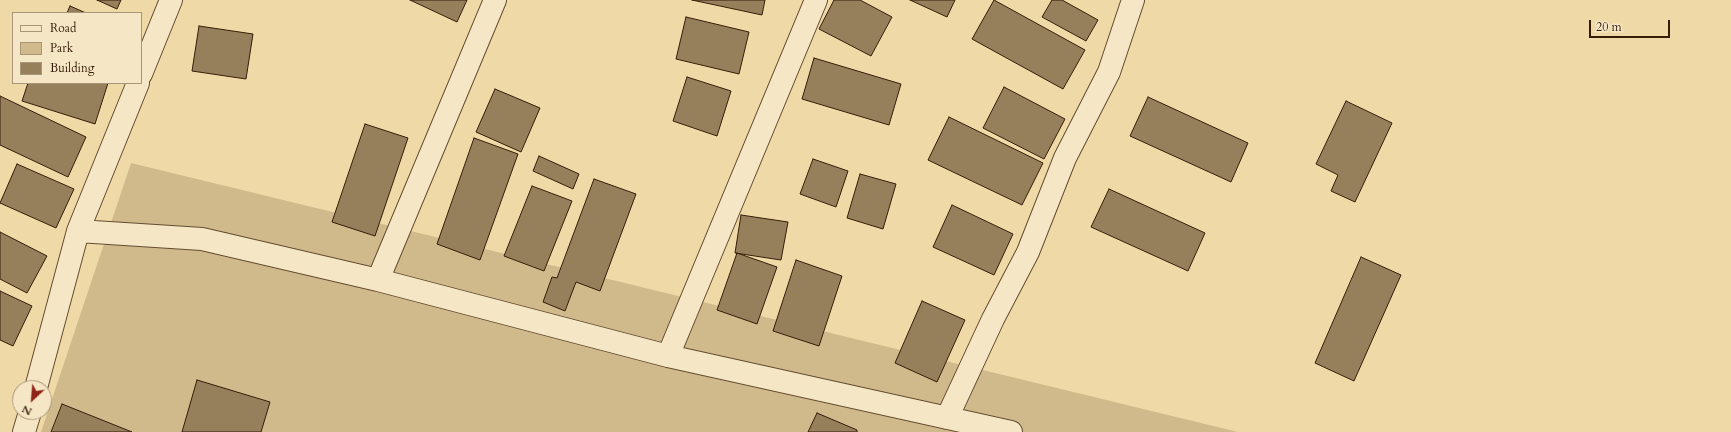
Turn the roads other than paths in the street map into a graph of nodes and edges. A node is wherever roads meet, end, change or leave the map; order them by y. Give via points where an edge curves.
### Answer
1 (171, 0) edge
2 (495, 0) edge
3 (816, 0) edge
4 (1133, 0) edge
5 (142, 72) edge
6 (138, 84) edge
7 (78, 231) junction
8 (378, 280) junction
9 (668, 356) junction
10 (38, 380) edge
11 (947, 418) junction
12 (28, 420) edge
13 (24, 432) edge
14 (1011, 432) edge

1 - 5 street
2 - 8 street
3 - 9 street
4 - 11 street via 1109,72 1065,158 1028,252 993,319
6 - 7 street
7 - 8 street via 202,239
7 - 10 street
8 - 9 street
9 - 11 street
11 - 14 street
12 - 13 street

